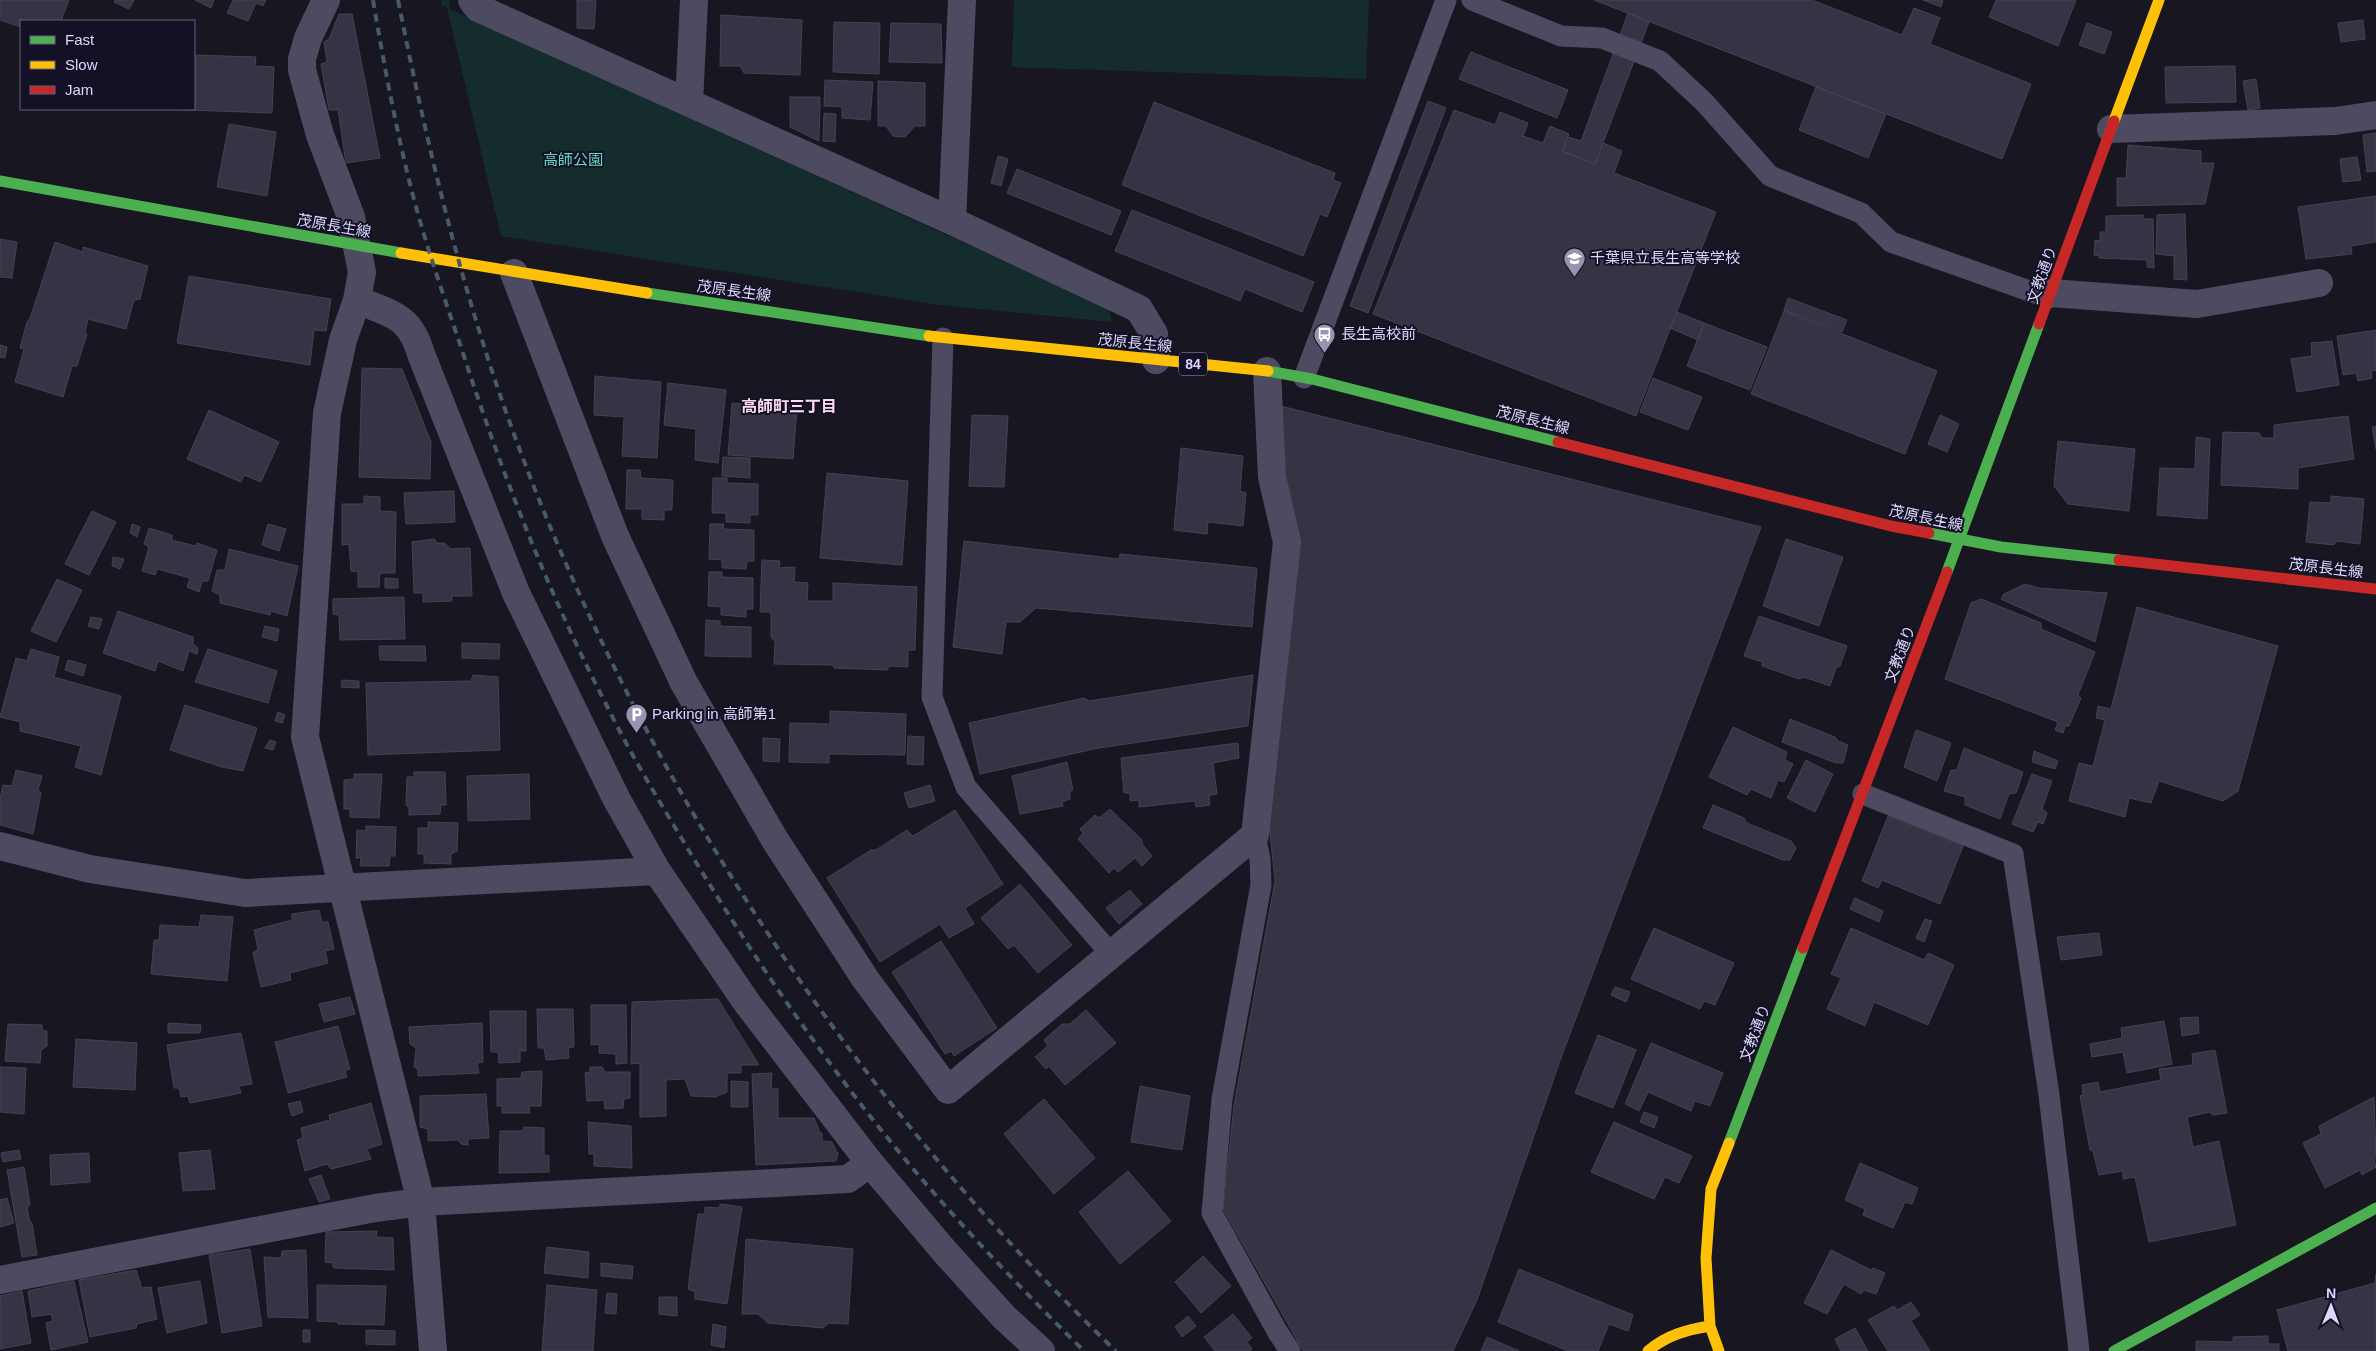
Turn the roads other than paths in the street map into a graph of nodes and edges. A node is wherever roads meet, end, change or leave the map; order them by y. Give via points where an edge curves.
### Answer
1 (326, 0) edge
2 (472, 0) edge
3 (694, 0) edge
4 (962, 0) edge
5 (1446, 0) edge
6 (1472, 0) edge
7 (2159, 0) edge
8 (689, 102) junction
9 (2376, 115) edge
10 (2111, 129) junction
11 (0, 181) edge
12 (952, 220) junction
13 (357, 245) junction
14 (514, 274) junction
15 (2319, 283) dead end
16 (2050, 296) junction
17 (357, 300) junction
18 (943, 338) junction
19 (1156, 360) junction
20 (1268, 372) junction
21 (1304, 378) junction
22 (1959, 541) junction
23 (2376, 589) edge
24 (1863, 794) junction
25 (1254, 835) junction
26 (0, 846) edge
27 (657, 871) junction
28 (342, 887) junction
29 (1111, 954) junction
30 (870, 1163) junction
31 (421, 1202) junction
32 (2376, 1208) edge
33 (0, 1280) edge
34 (1710, 1326) junction
35 (433, 1351) edge
36 (1041, 1351) edge
37 (1290, 1351) edge
38 (1648, 1351) edge
39 (1719, 1351) edge
40 (2079, 1351) edge
41 (2114, 1351) edge

1 - 13 street via 308,38 302,70 320,134 351,217
2 - 8 street via 478,8
3 - 8 street
4 - 12 street
5 - 21 lane
6 - 16 lane via 1561,36 1602,38 1660,60 1704,102 1770,176 1861,213 1891,242
7 - 10 main road, 文教通り
8 - 12 street
9 - 10 street via 2335,121
10 - 16 main road, 文教通り
11 - 13 main road, 茂原長生線 / 84
12 - 19 street via 1139,309 1154,334
13 - 14 main road, 茂原長生線 / 84
13 - 17 street via 362,272
14 - 18 main road, 茂原長生線 / 84
14 - 29 street via 614,536 684,683 775,840 866,980 948,1090
15 - 16 street via 2197,304
16 - 22 main road, 文教通り
17 - 27 street via 402,320 416,336 516,593 616,798
17 - 28 street via 343,340 327,413 305,737
18 - 19 main road, 茂原長生線 / 84
18 - 29 lane via 932,697 966,787
19 - 20 main road, 茂原長生線 / 84
20 - 21 main road, 茂原長生線 / 84
20 - 25 street via 1272,478 1286,542
21 - 22 main road, 茂原長生線 / 84
22 - 23 main road, 茂原長生線 / 84
22 - 24 main road, 文教通り
24 - 34 main road, 文教通り via 1712,1188 1706,1258
24 - 40 lane via 2013,854 2049,1095
25 - 29 street
25 - 37 lane via 1260,859 1261,885 1222,1099 1212,1213
26 - 28 street via 90,869 245,892
27 - 28 street
27 - 30 street via 748,1003
28 - 31 street
30 - 31 street via 848,1179
30 - 36 street via 997,1310
31 - 33 street
31 - 35 street
32 - 41 main road
34 - 38 main road via 1662,1338
34 - 39 main road, 文教通り

